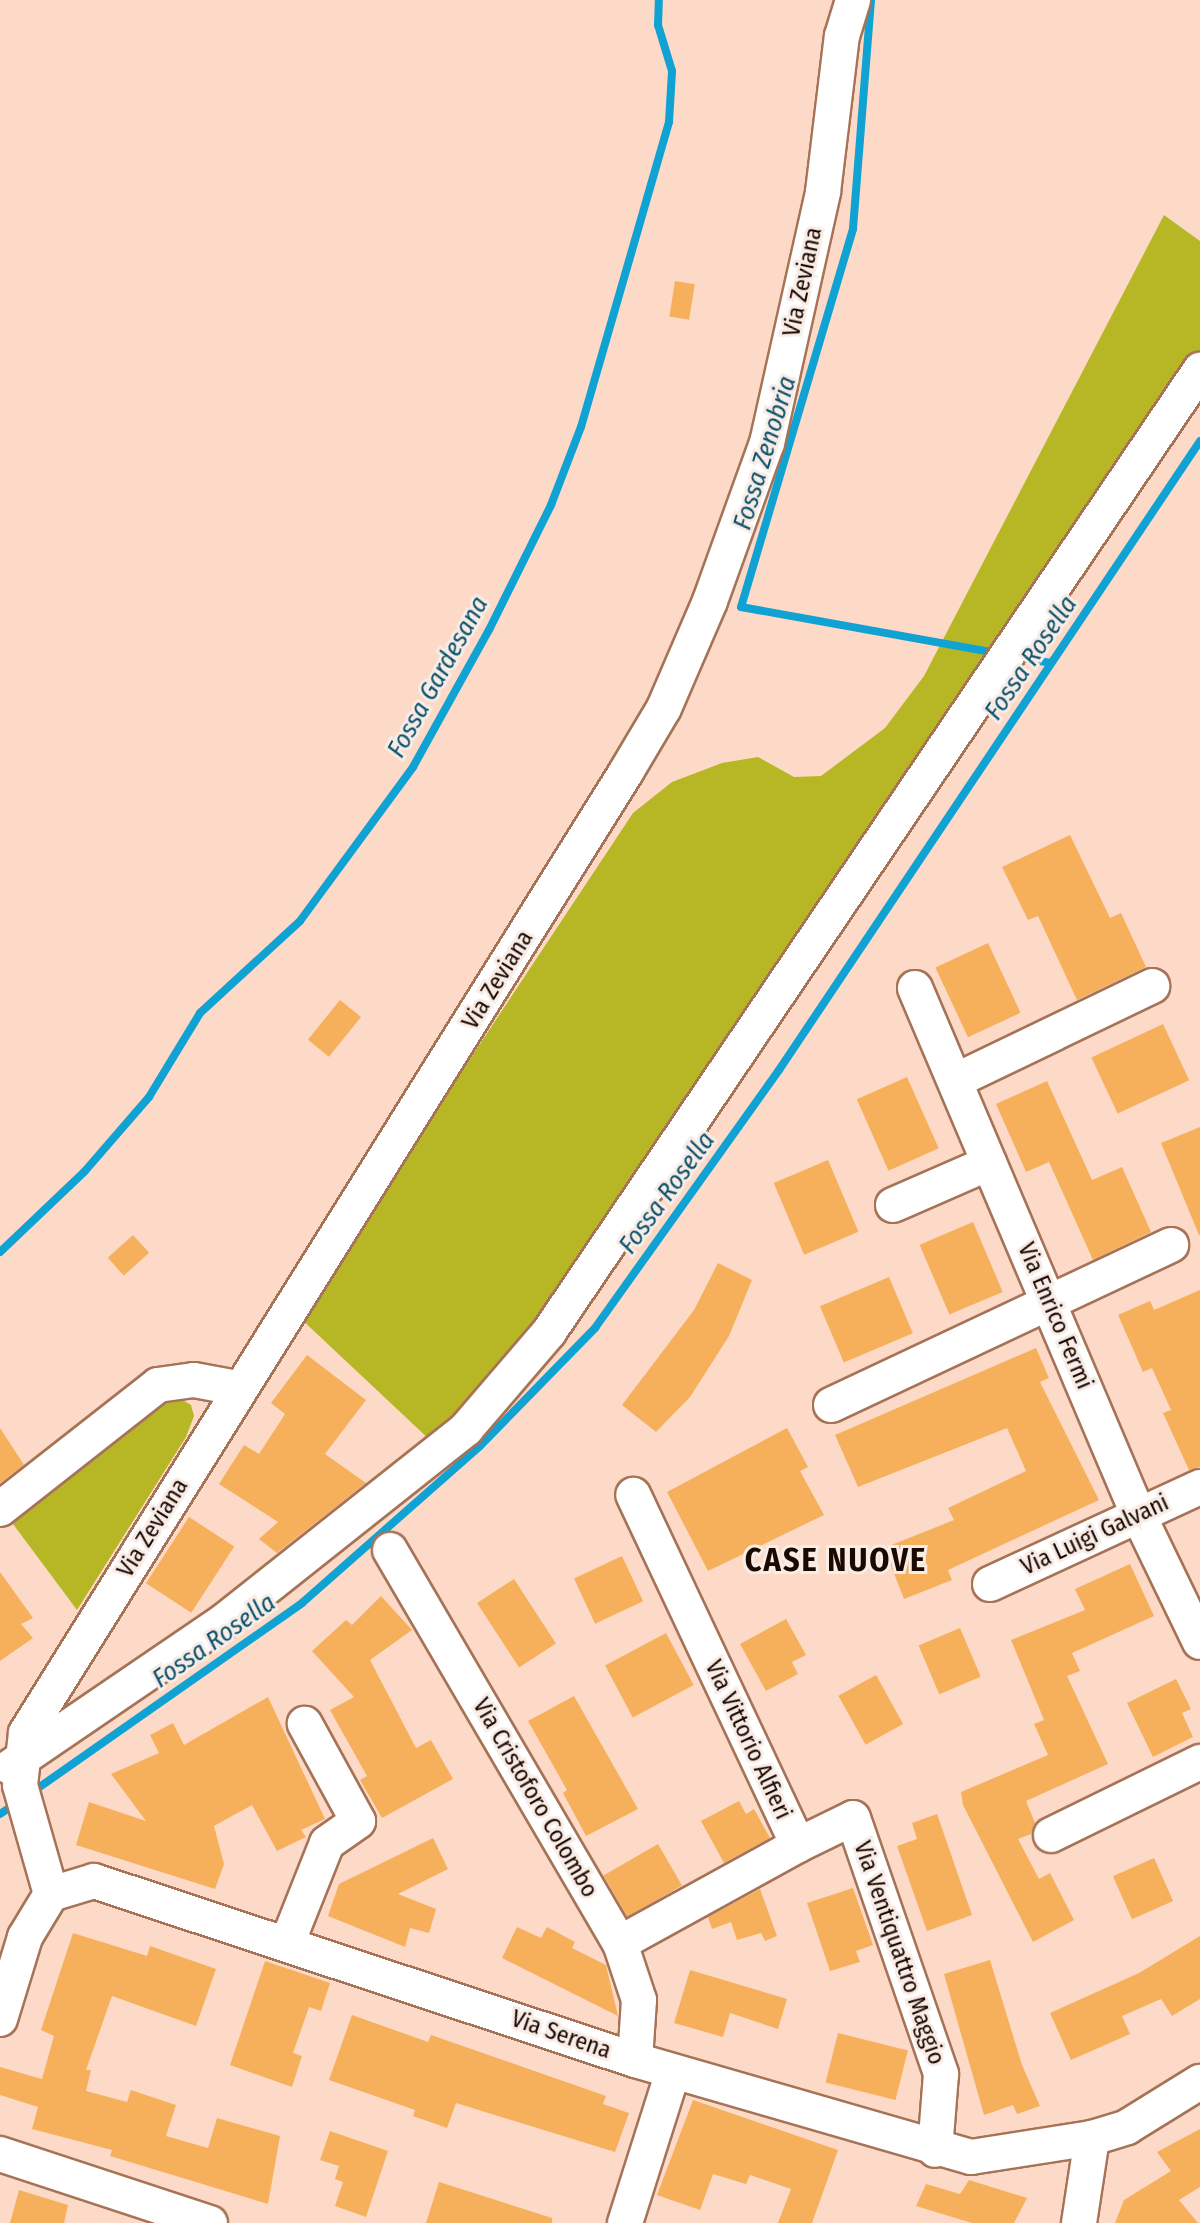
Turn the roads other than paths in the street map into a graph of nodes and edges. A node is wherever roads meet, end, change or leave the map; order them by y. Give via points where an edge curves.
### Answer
1 (853, 0) edge
2 (1200, 370) edge
3 (1152, 986) dead end
4 (915, 988) dead end
5 (955, 1081) junction
6 (989, 1163) junction
7 (893, 1205) dead end
8 (1171, 1245) dead end
9 (1049, 1301) junction
10 (237, 1388) junction
11 (831, 1405) dead end
12 (1200, 1487) edge
13 (633, 1495) dead end
14 (0, 1509) edge
15 (1138, 1514) junction
16 (390, 1550) dead end
17 (990, 1584) dead end
18 (1200, 1642) edge
19 (305, 1724) dead end
20 (1200, 1762) edge
21 (14, 1773) edge
22 (1051, 1835) dead end
23 (798, 1845) junction
24 (51, 1894) junction
25 (288, 1941) junction
26 (620, 1943) junction
27 (0, 2019) edge
28 (635, 2060) junction
29 (673, 2072) junction
30 (1200, 2082) edge
31 (1092, 2138) junction
32 (935, 2150) junction
33 (0, 2154) edge
34 (210, 2223) edge
35 (625, 2223) edge
36 (1079, 2223) edge

1 - 10 street, Via Zeviana via 842,36 823,192 767,443 710,601 664,708
2 - 21 street via 549,1332 466,1429 224,1621
3 - 5 street
4 - 5 street, Via Enrico Fermi
5 - 6 street, Via Enrico Fermi
6 - 7 street
6 - 9 street, Via Enrico Fermi
8 - 9 street
9 - 11 street
9 - 15 street, Via Enrico Fermi
10 - 14 street via 194,1380 158,1385
10 - 21 street, Via Zeviana via 26,1733
12 - 15 street, Via Luigi Galvani
13 - 23 street, Via Vittorio Alfieri
15 - 17 street, Via Luigi Galvani
15 - 18 street, Via Enrico Fermi
16 - 26 street, Via Cristoforo Colombo
19 - 25 street via 358,1821 327,1843
20 - 22 street
21 - 24 street via 33,1820
23 - 26 street, Via Vittorio Alfieri
23 - 32 street, Via Ventiquattro Maggio via 853,1818 941,2074
24 - 25 street, Via Serena via 94,1881
24 - 27 street via 25,1937
25 - 28 street, Via Serena
26 - 28 street, Via Cristoforo Colombo via 639,2000
28 - 29 street, Via Serena
29 - 32 street, Via Serena
29 - 35 street
30 - 31 street, Via Serena via 1127,2127
31 - 32 street, Via Serena via 997,2156
31 - 36 street
33 - 34 street

